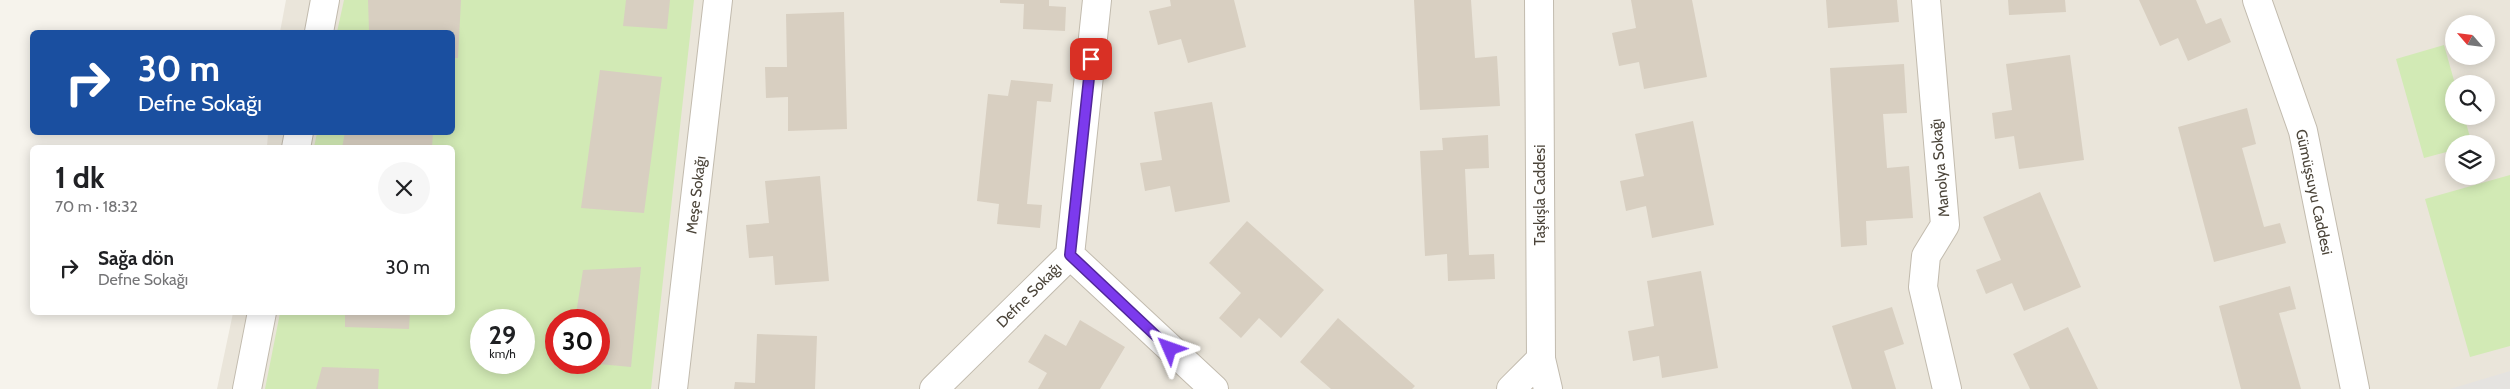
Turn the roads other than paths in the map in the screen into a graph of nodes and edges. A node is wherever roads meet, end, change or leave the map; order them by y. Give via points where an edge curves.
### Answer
1 (325, 0) edge
2 (718, 0) edge
3 (1098, 0) edge
4 (1538, 0) edge
5 (1926, 0) edge
6 (2257, 0) edge
7 (319, 30) edge
8 (1070, 255) junction
9 (261, 315) edge
10 (1541, 359) junction
11 (247, 389) edge
12 (673, 389) edge
13 (934, 389) edge
14 (1214, 389) edge
15 (1510, 389) edge
16 (1548, 389) edge
17 (1947, 389) edge
18 (2355, 389) edge

1 - 7 street
2 - 12 street, Meşe Sokağı
3 - 8 street, Defne Sokağı
4 - 10 street, Taşkışla Caddesi
5 - 17 street, Manolya Sokağı via 1945,224 1926,256 1923,287
6 - 18 street, Gümüşsuyu Caddesi via 2303,131
8 - 13 street, Defne Sokağı
8 - 14 street
9 - 11 street
10 - 15 street
10 - 16 street, Taşkışla Caddesi

